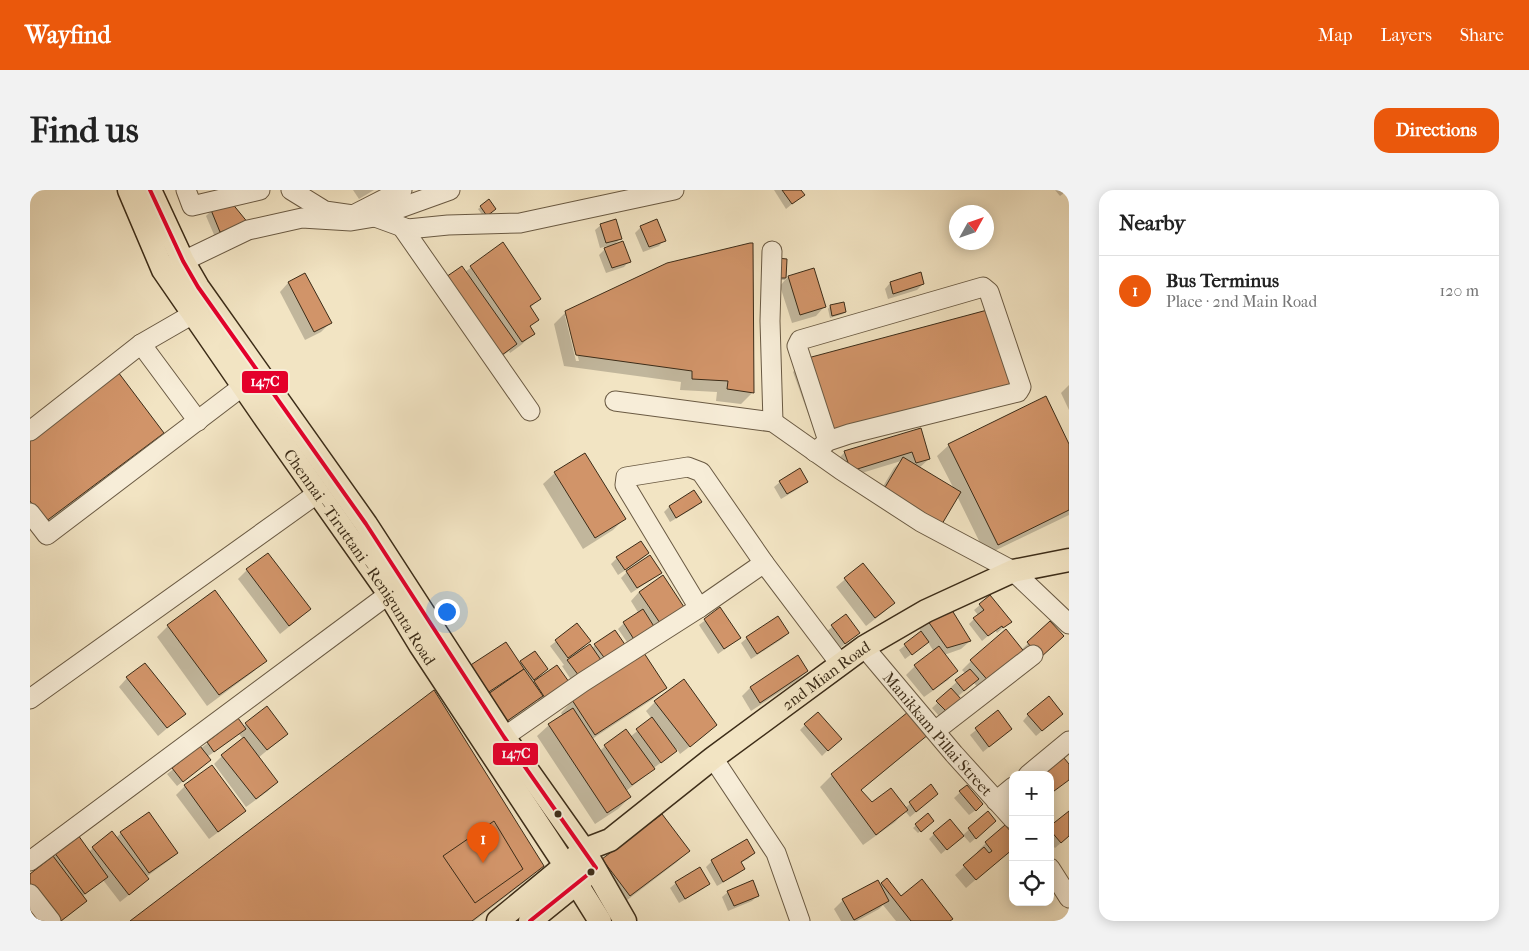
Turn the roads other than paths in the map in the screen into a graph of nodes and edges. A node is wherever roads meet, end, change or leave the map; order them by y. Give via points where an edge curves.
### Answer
1 (129, 190) edge
2 (150, 190) edge
3 (186, 190) edge
4 (260, 190) edge
5 (291, 190) edge
6 (402, 190) edge
7 (450, 190) edge
8 (674, 190) edge
9 (375, 217) junction
10 (402, 227) junction
11 (772, 251) dead end
12 (173, 266) junction
13 (193, 314) junction
14 (141, 344) junction
15 (243, 386) junction
16 (615, 401) dead end
17 (268, 403) junction
18 (530, 411) dead end
19 (198, 421) junction
20 (773, 422) junction
21 (30, 431) edge
22 (822, 447) junction
23 (318, 493) junction
24 (30, 513) edge
25 (1069, 560) edge
26 (764, 563) junction
27 (1013, 571) junction
28 (389, 594) junction
29 (699, 608) junction
30 (1069, 624) edge
31 (864, 647) junction
32 (1032, 655) dead end
33 (841, 665) junction
34 (30, 699) edge
35 (935, 731) junction
36 (504, 737) junction
37 (1069, 741) edge
38 (713, 758) junction
39 (1033, 771) edge
40 (1009, 790) edge
41 (996, 801) junction
42 (1010, 816) edge
43 (590, 859) junction
44 (30, 861) edge
45 (570, 874) junction
46 (1054, 874) edge
47 (30, 894) edge
48 (1069, 898) edge
49 (51, 921) edge
50 (498, 921) edge
51 (530, 921) edge
52 (600, 921) edge
53 (625, 921) edge
54 (800, 921) edge

1 - 12 main road, Chennai - Tiruttani - Renigunta Road
2 - 12 main road, Chennai - Tiruttani - Renigunta Road
3 - 4 street via 192,206
5 - 6 street via 325,211 353,216
7 - 9 street
8 - 10 street via 520,223
9 - 10 street
9 - 12 street via 351,221 302,218 248,230
10 - 18 street
11 - 20 street
12 - 13 main road, Chennai - Tiruttani - Renigunta Road
12 - 17 main road, Chennai - Tiruttani - Renigunta Road via 198,287
13 - 14 street
13 - 15 main road, Chennai - Tiruttani - Renigunta Road
14 - 19 street
14 - 21 street
15 - 17 main road, Chennai - Tiruttani - Renigunta Road
15 - 19 street
16 - 20 street
17 - 23 main road, Chennai - Tiruttani - Renigunta Road
17 - 36 main road, Chennai - Tiruttani - Renigunta Road via 366,524
19 - 24 street via 47,535
20 - 22 street
22 - 22 street via 850,434 1018,392 1021,387 989,292 983,287 800,340 797,346
22 - 27 street via 921,522
23 - 28 main road, Chennai - Tiruttani - Renigunta Road
23 - 34 street
25 - 27 main road, 2nd Mian Road
26 - 29 street
26 - 29 street via 701,472 688,467 626,477 625,485
26 - 33 street
27 - 30 street
27 - 31 main road, 2nd Mian Road via 926,611
28 - 44 street
28 - 45 main road, Chennai - Tiruttani - Renigunta Road
29 - 36 street
31 - 33 main road, 2nd Mian Road
31 - 35 street, Manikkam Pillai Street
32 - 35 street
33 - 38 main road, 2nd Mian Road
35 - 41 street, Manikkam Pillai Street
36 - 43 main road, Chennai - Tiruttani - Renigunta Road
37 - 39 street
38 - 43 main road, 2nd Mian Road
38 - 54 street via 776,853
40 - 41 street
41 - 42 street, Manikkam Pillai Street
43 - 45 main road
43 - 53 main road, Chennai - Tiruttani - Renigunta Road
45 - 50 main road
45 - 51 main road
45 - 52 main road, Chennai - Tiruttani - Renigunta Road
46 - 48 street
47 - 49 street

